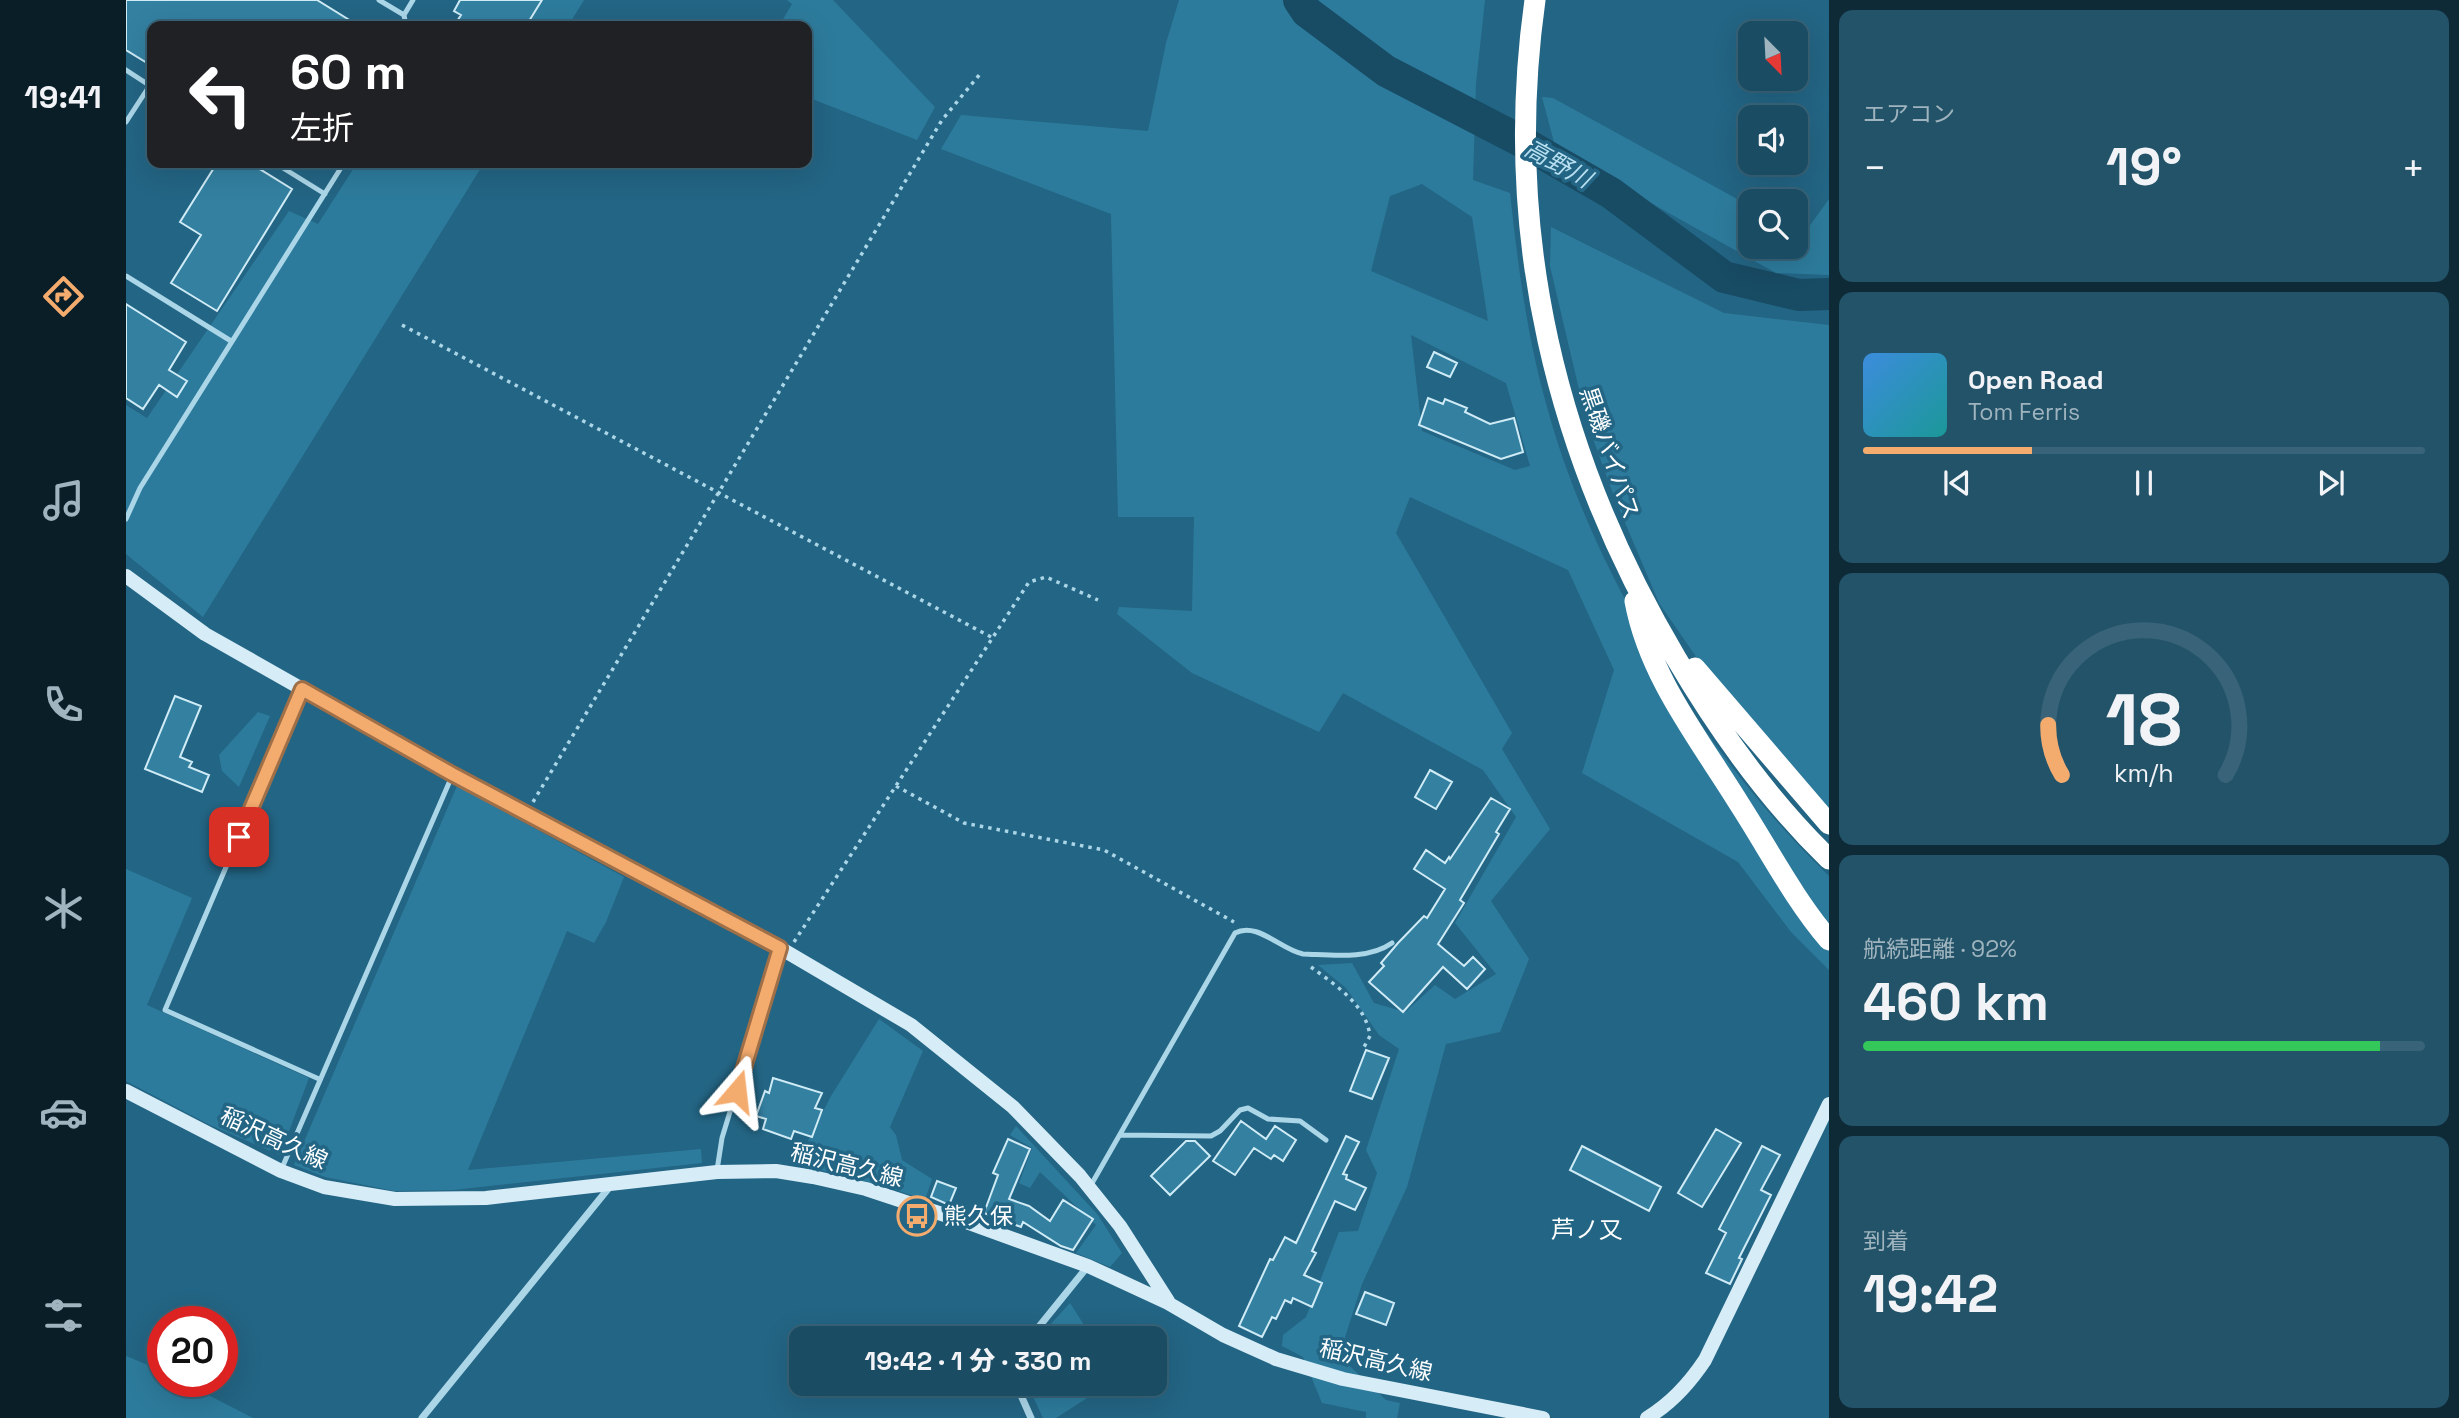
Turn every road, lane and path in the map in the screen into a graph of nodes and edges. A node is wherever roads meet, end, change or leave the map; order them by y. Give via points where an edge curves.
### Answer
1 (379, 0) edge
2 (413, 0) edge
3 (1535, 0) edge
4 (404, 15) junction
5 (405, 21) edge
6 (126, 70) edge
7 (980, 74) dead end
8 (147, 83) edge
9 (147, 92) edge
10 (126, 122) edge
11 (283, 168) edge
12 (341, 168) edge
13 (325, 194) junction
14 (126, 276) edge
15 (402, 325) dead end
16 (231, 341) junction
17 (719, 494) junction
18 (126, 519) edge
19 (126, 576) edge
20 (1631, 579) junction
21 (1098, 600) dead end
22 (1645, 606) junction
23 (992, 638) junction
24 (302, 689) junction
25 (452, 774) junction
26 (896, 786) junction
27 (526, 813) junction
28 (1829, 824) edge
29 (1829, 859) edge
30 (1243, 929) junction
31 (1829, 940) edge
32 (1392, 943) dead end
33 (784, 950) junction
34 (1294, 952) junction
35 (1364, 1047) dead end
36 (319, 1079) junction
37 (126, 1091) edge
38 (1829, 1104) edge
39 (1121, 1135) junction
40 (1326, 1140) dead end
41 (281, 1171) junction
42 (717, 1172) junction
43 (613, 1184) junction
44 (1089, 1188) junction
45 (1088, 1266) junction
46 (1168, 1303) junction
47 (1040, 1326) edge
48 (1021, 1396) edge
49 (422, 1418) edge
50 (1031, 1418) edge
51 (1543, 1418) edge
52 (1647, 1418) edge

1 - 4 lane
2 - 4 lane
3 - 20 highway, 黒磯バイパス via 1525,103 1526,196 1537,290 1562,397 1593,493
4 - 5 lane
6 - 8 lane
7 - 17 path via 942,120
9 - 10 lane
11 - 13 lane
12 - 13 lane
13 - 16 lane
14 - 16 lane
15 - 17 path
16 - 18 lane via 140,488
17 - 23 path
17 - 27 path
19 - 24 main road via 205,634
20 - 22 highway, 黒磯バイパス
20 - 31 highway via 1639,624 1667,690
21 - 23 path via 1046,577 1036,579 1029,582
22 - 28 highway
22 - 29 highway, 黒磯バイパス via 1706,709 1783,811
23 - 26 path
24 - 25 main road
24 - 36 lane via 165,1010
25 - 27 main road
25 - 36 lane
26 - 30 path via 964,823 1104,850
26 - 33 path
27 - 33 main road
30 - 34 lane
30 - 39 lane via 1230,939
32 - 34 lane via 1368,954
33 - 42 lane via 722,1138
33 - 44 main road via 911,1025 964,1065 1013,1107
34 - 35 path via 1343,991 1365,1017 1370,1035
36 - 41 lane
37 - 41 main road, 稲沢高久線
38 - 52 main road via 1705,1360 1668,1405
39 - 40 lane via 1211,1136 1248,1108 1268,1119 1300,1121
39 - 44 lane
41 - 43 main road, 稲沢高久線 via 324,1187 395,1199 486,1198
42 - 43 main road, 稲沢高久線
42 - 45 main road, 稲沢高久線 via 776,1171 866,1189
43 - 49 street
44 - 46 main road via 1120,1226
45 - 46 main road, 稲沢高久線
45 - 47 street
46 - 51 main road, 稲沢高久線 via 1276,1359 1343,1379
48 - 50 street

